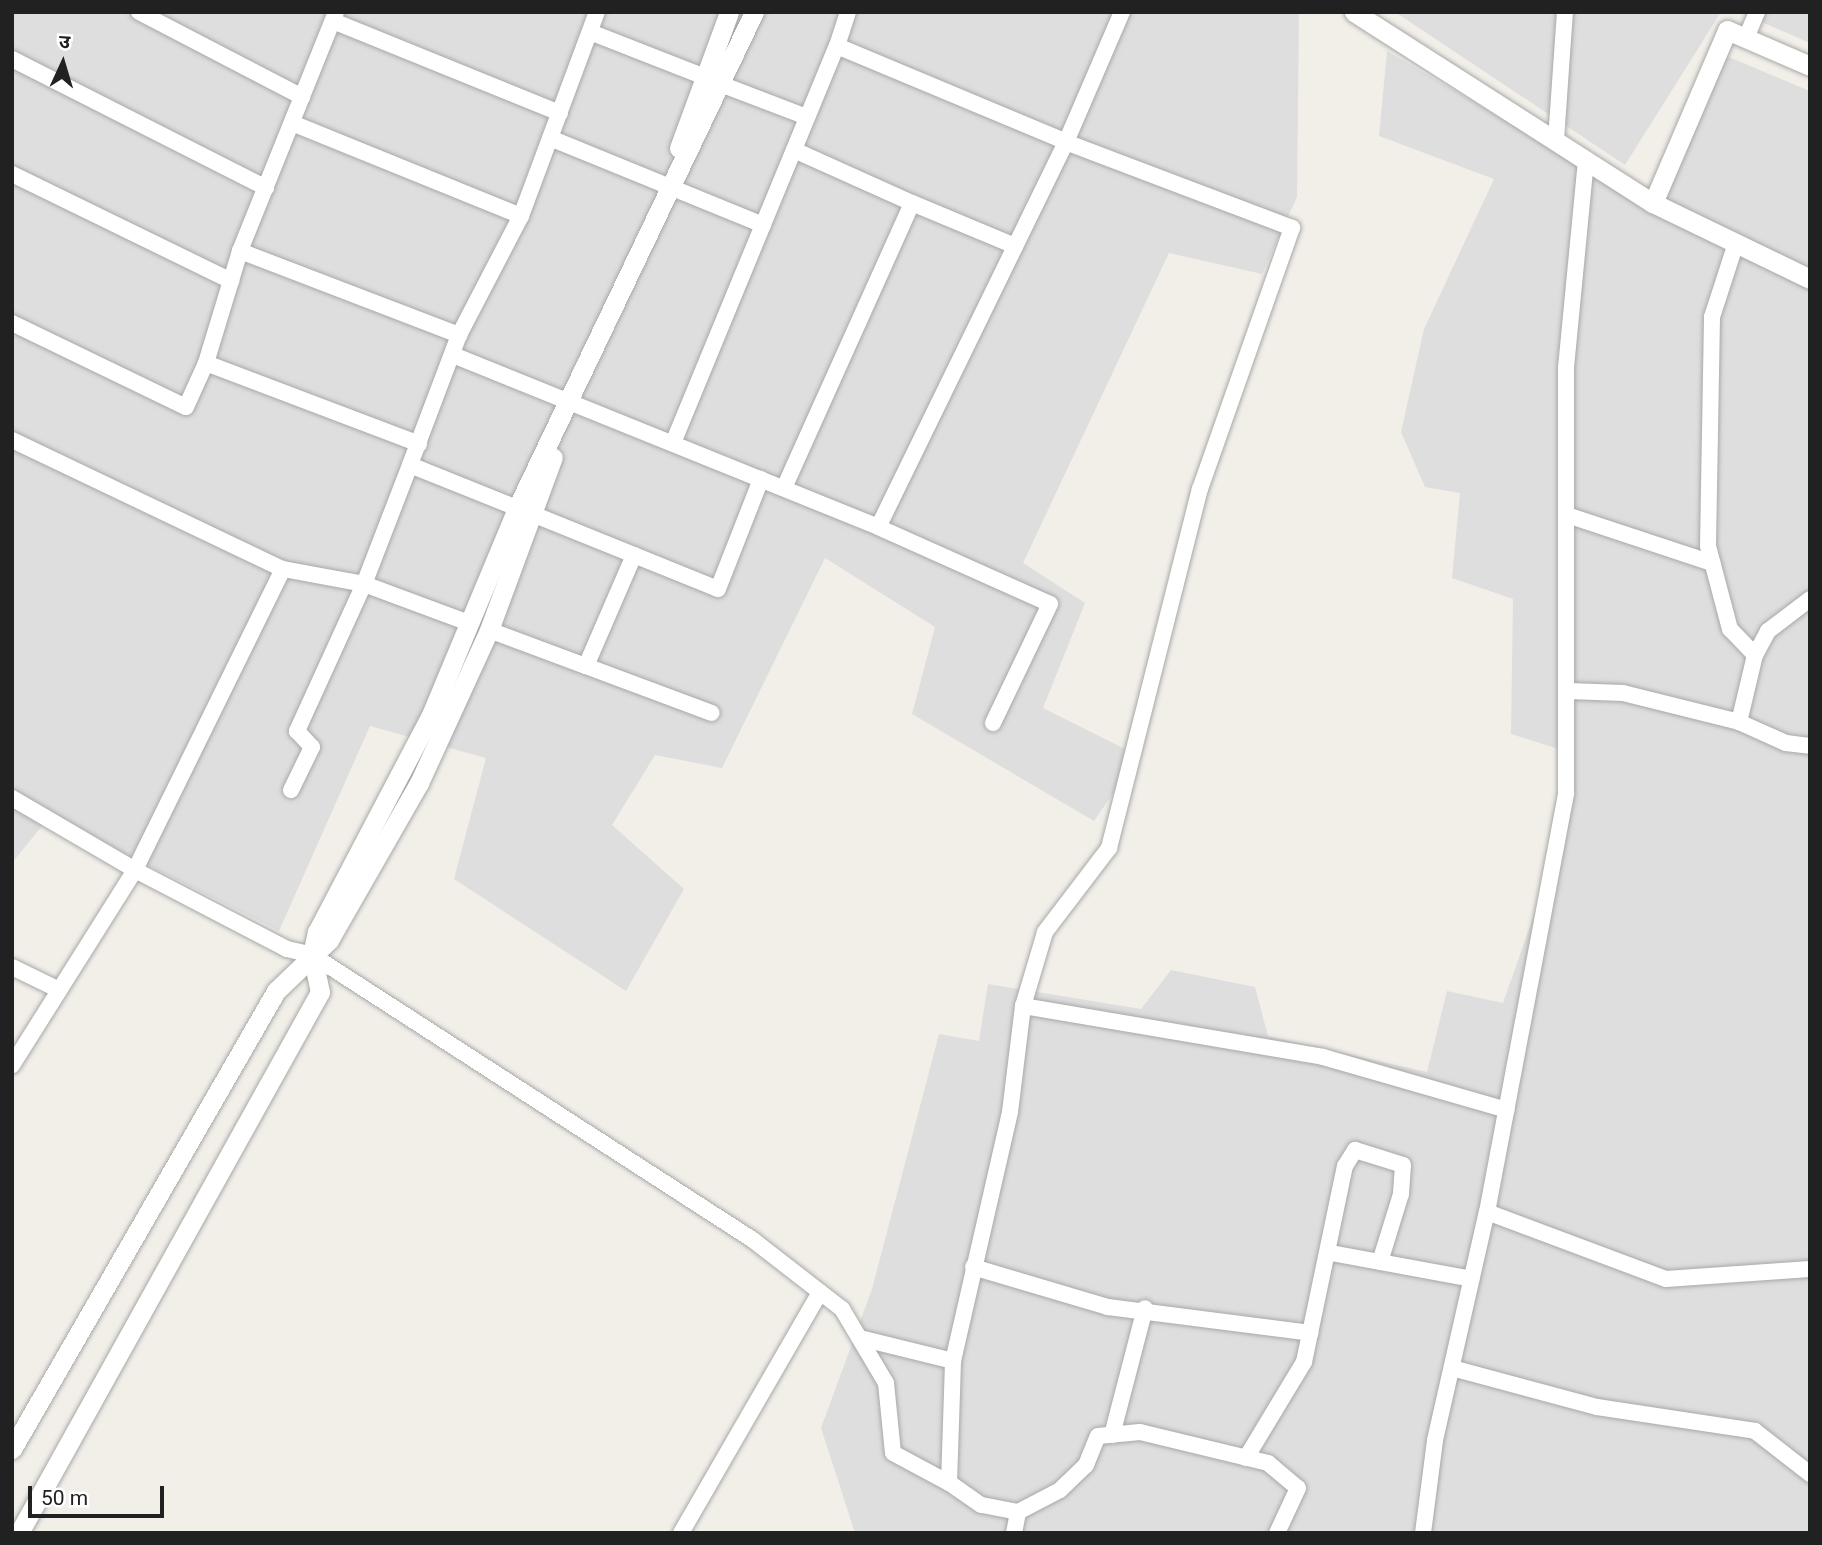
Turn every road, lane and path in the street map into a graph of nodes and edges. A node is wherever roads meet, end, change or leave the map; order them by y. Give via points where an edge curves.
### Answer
1 (139, 12) edge
2 (597, 12) edge
3 (729, 12) edge
4 (754, 12) edge
5 (848, 12) edge
6 (1122, 12) edge
7 (1354, 12) edge
8 (1564, 12) edge
9 (1757, 12) edge
10 (335, 16) edge
11 (590, 33) junction
12 (1746, 38) junction
13 (837, 46) junction
14 (12, 59) edge
15 (1810, 66) edge
16 (702, 76) junction
17 (723, 85) junction
18 (302, 97) junction
19 (560, 113) junction
20 (807, 117) junction
21 (292, 124) junction
22 (550, 138) junction
23 (1556, 140) junction
24 (1066, 142) junction
25 (794, 150) junction
26 (1586, 160) junction
27 (12, 174) edge
28 (668, 186) junction
29 (266, 188) junction
30 (912, 203) junction
31 (1653, 203) junction
32 (521, 216) junction
33 (763, 225) junction
34 (1736, 243) junction
35 (1015, 246) junction
36 (240, 251) junction
37 (1810, 279) edge
38 (231, 281) junction
39 (12, 323) edge
40 (459, 335) junction
41 (453, 355) junction
42 (206, 363) junction
43 (570, 402) junction
44 (12, 440) edge
45 (673, 443) junction
46 (419, 444) junction
47 (410, 466) junction
48 (761, 479) junction
49 (784, 488) junction
50 (526, 512) junction
51 (1567, 515) junction
52 (878, 527) junction
53 (634, 555) junction
54 (1712, 564) junction
55 (283, 569) junction
56 (364, 584) junction
57 (1810, 599) edge
58 (469, 623) junction
59 (489, 630) junction
60 (1755, 655) junction
61 (586, 666) junction
62 (1569, 691) junction
63 (712, 713) dead end
64 (1739, 722) junction
65 (993, 723) dead end
66 (1810, 746) edge
67 (291, 790) dead end
68 (12, 798) edge
69 (135, 870) junction
70 (312, 955) junction
71 (12, 967) edge
72 (55, 988) junction
73 (1023, 1006) junction
74 (12, 1065) edge
75 (1507, 1110) junction
76 (1487, 1212) junction
77 (1331, 1252) junction
78 (1380, 1262) junction
79 (972, 1267) junction
80 (1810, 1269) edge
81 (1472, 1279) junction
82 (820, 1292) junction
83 (1145, 1308) junction
84 (1310, 1333) junction
85 (864, 1339) junction
86 (953, 1361) junction
87 (1452, 1368) junction
88 (1112, 1435) junction
89 (12, 1449) edge
90 (1246, 1458) junction
91 (1810, 1474) edge
92 (949, 1483) junction
93 (1018, 1512) junction
94 (19, 1533) edge
95 (681, 1533) edge
96 (1014, 1533) edge
97 (1277, 1533) edge
98 (1423, 1533) edge

1 - 18 street
2 - 11 street
3 - 16 street
4 - 17 street
5 - 13 street
6 - 24 street
7 - 23 street
8 - 23 street
9 - 12 street
10 - 18 street
10 - 19 street
11 - 16 street
11 - 19 street
12 - 15 street
12 - 31 street via 1727,30
13 - 20 street
13 - 24 street
14 - 29 street
16 - 28 street
17 - 20 street
17 - 28 street
18 - 21 street
19 - 22 street
20 - 25 street
21 - 29 street
21 - 32 street
22 - 28 street
22 - 32 street
23 - 26 street
24 - 35 street
24 - 73 street via 1292,228 1200,489 1109,848 1045,932
25 - 30 street
25 - 33 street
26 - 31 street
26 - 51 street via 1566,369
27 - 38 street
28 - 33 street
28 - 43 street
29 - 36 street
30 - 35 street
30 - 49 street
31 - 34 street
32 - 40 street
33 - 45 street
34 - 37 street
34 - 54 street via 1712,317
35 - 52 street
36 - 38 street
36 - 40 street
38 - 42 street
39 - 42 street via 186,407
40 - 41 street
41 - 43 street
41 - 46 street
42 - 46 street
43 - 45 street
43 - 50 street
44 - 55 street
45 - 48 street
46 - 47 street
47 - 50 street
47 - 56 street
48 - 49 street
48 - 53 street via 718,589
49 - 52 street
50 - 53 street
50 - 58 street
50 - 59 street
51 - 54 street
51 - 62 street
52 - 65 street via 1050,604
53 - 61 street
54 - 60 street via 1730,629
55 - 56 street
55 - 69 street
56 - 58 street
56 - 67 street via 298,731 312,747
57 - 60 street via 1768,631
58 - 70 street via 406,768 317,932
59 - 61 street
59 - 70 street via 419,783 329,940
60 - 64 street
61 - 63 street
62 - 64 street via 1623,693
62 - 75 street via 1566,794
64 - 66 street via 1786,743
68 - 69 street
69 - 70 street via 287,949
69 - 72 street
70 - 82 street via 634,1160
70 - 89 street via 276,991
70 - 94 street via 320,992
71 - 72 street
72 - 74 street
73 - 75 street via 1323,1057
73 - 79 street via 1010,1112
75 - 76 street
76 - 80 street via 1666,1279
76 - 81 street
77 - 78 street
77 - 78 street via 1345,1166 1355,1150 1374,1152 1403,1165 1401,1194
77 - 84 street
78 - 81 street
79 - 83 street via 1057,1296
79 - 86 street
81 - 87 street
82 - 85 street
82 - 95 street
83 - 84 street
83 - 88 street
84 - 90 street via 1287,1398
85 - 86 street
85 - 92 street via 886,1383 893,1452
86 - 92 street
87 - 91 street via 1597,1406 1755,1431
87 - 98 street
88 - 90 street via 1140,1432
88 - 93 street via 1098,1436 1086,1465 1060,1490
90 - 97 street via 1268,1463 1298,1488
92 - 93 street via 981,1505
93 - 96 street

